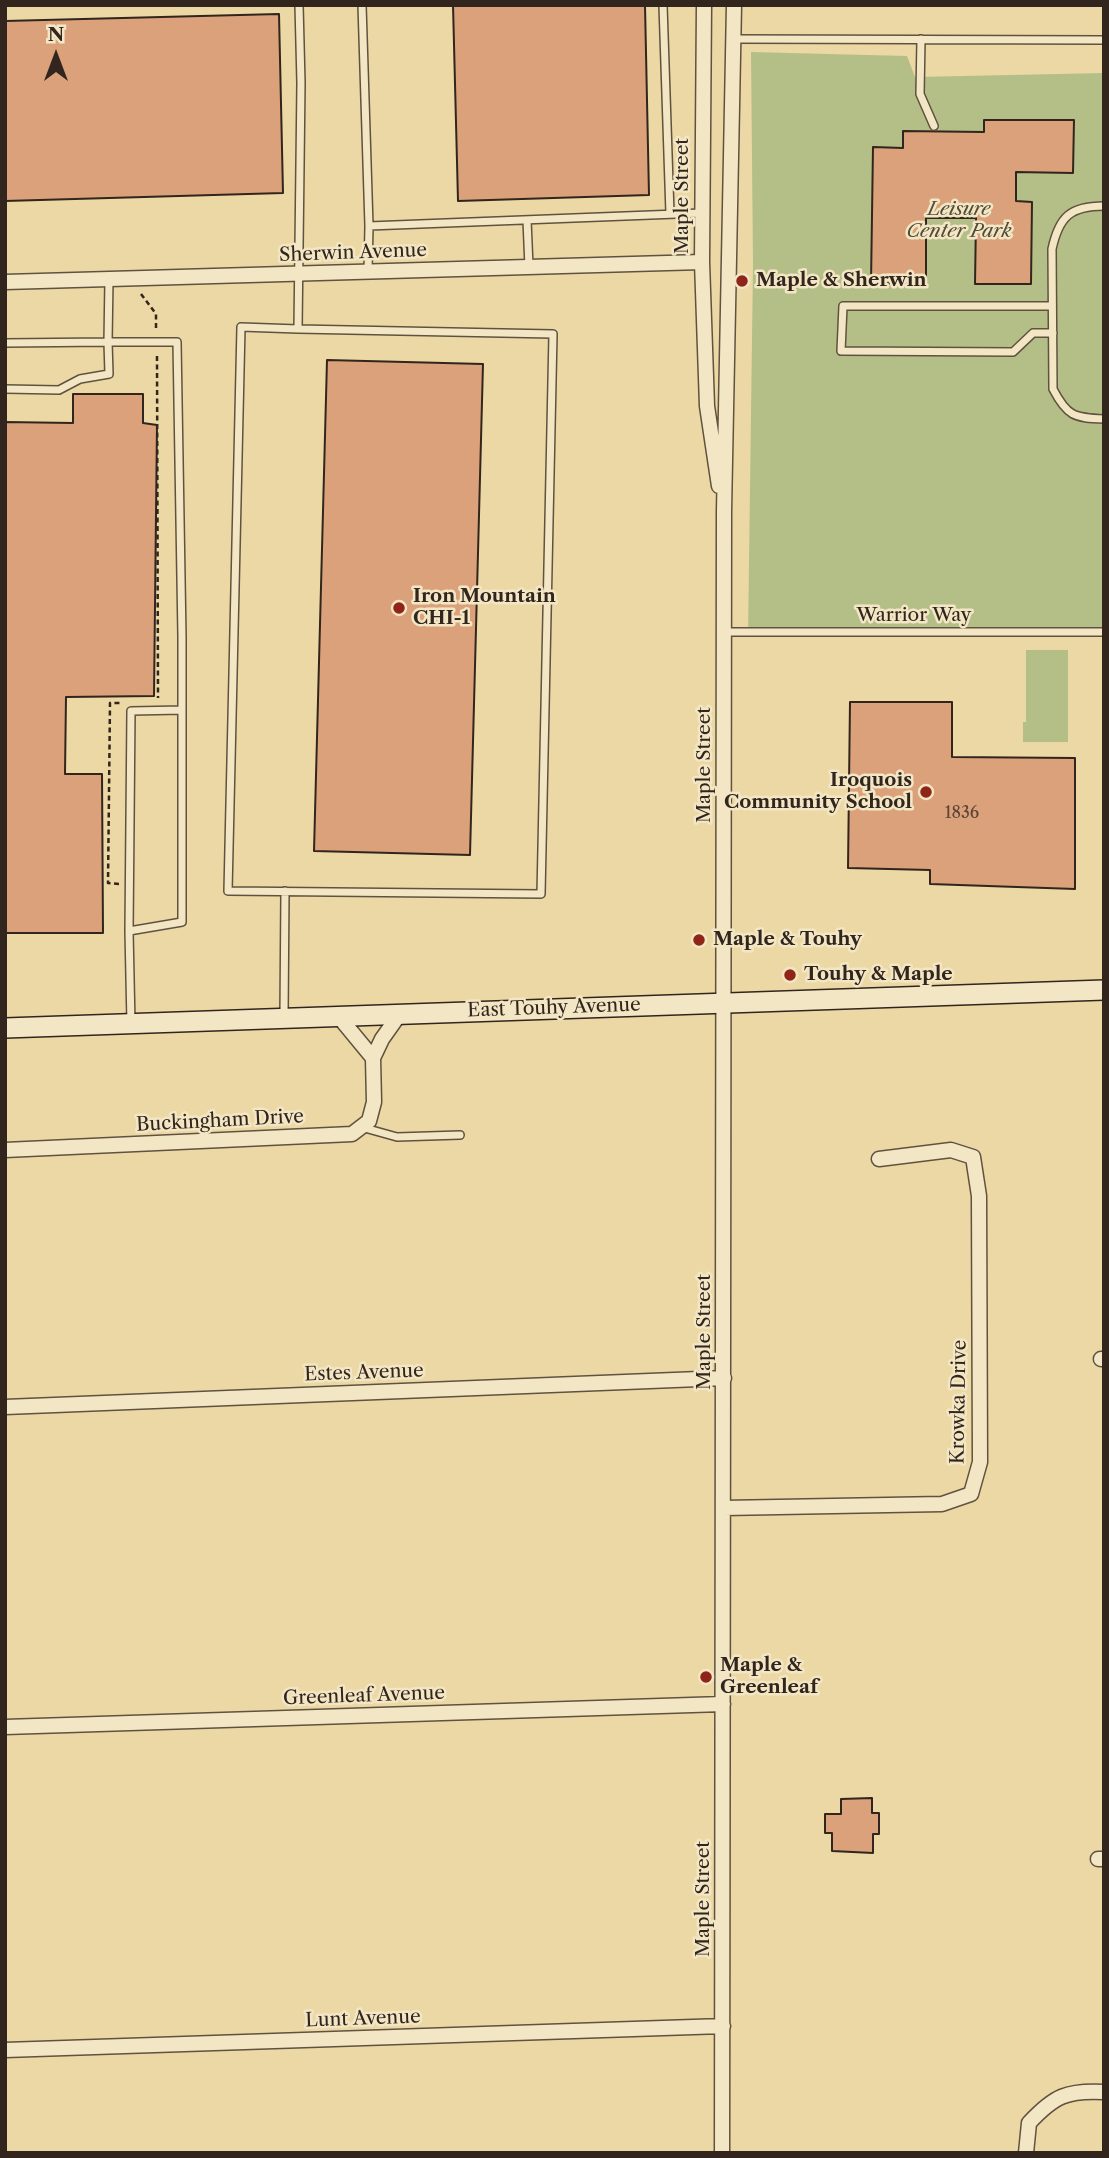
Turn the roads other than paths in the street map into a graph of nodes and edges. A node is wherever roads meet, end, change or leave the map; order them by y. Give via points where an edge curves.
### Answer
1 (299, 5) edge
2 (362, 5) edge
3 (663, 5) edge
4 (704, 5) edge
5 (734, 5) edge
6 (733, 39) junction
7 (921, 39) junction
8 (1104, 40) edge
9 (934, 126) dead end
10 (1104, 206) edge
11 (702, 213) junction
12 (670, 215) junction
13 (527, 220) junction
14 (369, 226) junction
15 (702, 262) junction
16 (529, 267) junction
17 (368, 271) junction
18 (300, 273) junction
19 (108, 279) junction
20 (5, 282) edge
21 (1052, 306) junction
22 (298, 329) junction
23 (1053, 333) junction
24 (108, 342) junction
25 (5, 343) edge
26 (5, 389) edge
27 (1104, 419) edge
28 (724, 511) junction
29 (724, 632) junction
30 (1104, 632) edge
31 (182, 710) junction
32 (285, 891) junction
33 (130, 931) junction
34 (1104, 990) edge
35 (724, 1002) junction
36 (399, 1015) junction
37 (340, 1018) junction
38 (284, 1019) junction
39 (131, 1024) junction
40 (5, 1028) edge
41 (373, 1058) junction
42 (361, 1127) junction
43 (460, 1136) dead end
44 (5, 1150) edge
45 (879, 1159) dead end
46 (724, 1378) junction
47 (5, 1408) edge
48 (724, 1508) junction
49 (723, 1704) junction
50 (5, 1727) edge
51 (723, 2026) junction
52 (5, 2050) edge
53 (1104, 2092) edge
54 (722, 2153) edge
55 (1026, 2153) edge

1 - 18 lane
2 - 14 lane
3 - 12 lane
4 - 11 street, Maple Street
5 - 6 street, Maple Street
6 - 7 lane
6 - 28 street, Maple Street
7 - 8 lane
7 - 9 lane via 920,94
10 - 21 lane via 1086,206 1056,227
11 - 12 lane
11 - 15 street, Maple Street
12 - 13 lane
13 - 14 lane
13 - 16 lane
14 - 17 lane
15 - 16 street, Sherwin Avenue
15 - 28 street, Maple Street via 707,406
16 - 17 street, Sherwin Avenue
17 - 18 street, Sherwin Avenue
18 - 19 street, Sherwin Avenue
18 - 22 lane
19 - 20 street, Sherwin Avenue
19 - 24 lane
21 - 23 lane
21 - 23 lane via 844,306 841,351 1013,352 1033,333
22 - 32 lane via 240,327 228,891
22 - 32 lane via 553,334 541,894
23 - 27 lane via 1053,389 1062,405 1074,416
24 - 25 lane
24 - 26 lane via 109,374 80,379 60,390
24 - 31 lane via 177,342
28 - 29 street, Maple Street
29 - 30 lane, Warrior Way
29 - 35 street, Maple Street
31 - 33 lane via 182,922
31 - 33 lane via 131,711
32 - 38 lane
33 - 39 lane
34 - 35 main road, East Touhy Avenue
35 - 36 main road, East Touhy Avenue
35 - 46 street, Maple Street
36 - 37 main road, East Touhy Avenue
36 - 41 street
37 - 38 main road, East Touhy Avenue
37 - 41 street
38 - 39 main road, East Touhy Avenue
39 - 40 main road, East Touhy Avenue
41 - 42 street via 374,1102 369,1121
42 - 43 lane via 397,1138
42 - 44 street, Buckingham Drive via 352,1133
45 - 48 street, Krowka Drive via 951,1150 973,1157 979,1196 980,1462 971,1494 942,1504
46 - 47 street, Estes Avenue
46 - 48 street, Maple Street
48 - 49 street, Maple Street
49 - 50 street, Greenleaf Avenue
49 - 51 street, Maple Street
51 - 52 street, Lunt Avenue
51 - 54 street, Maple Street
53 - 55 street via 1078,2090 1057,2097 1029,2123

